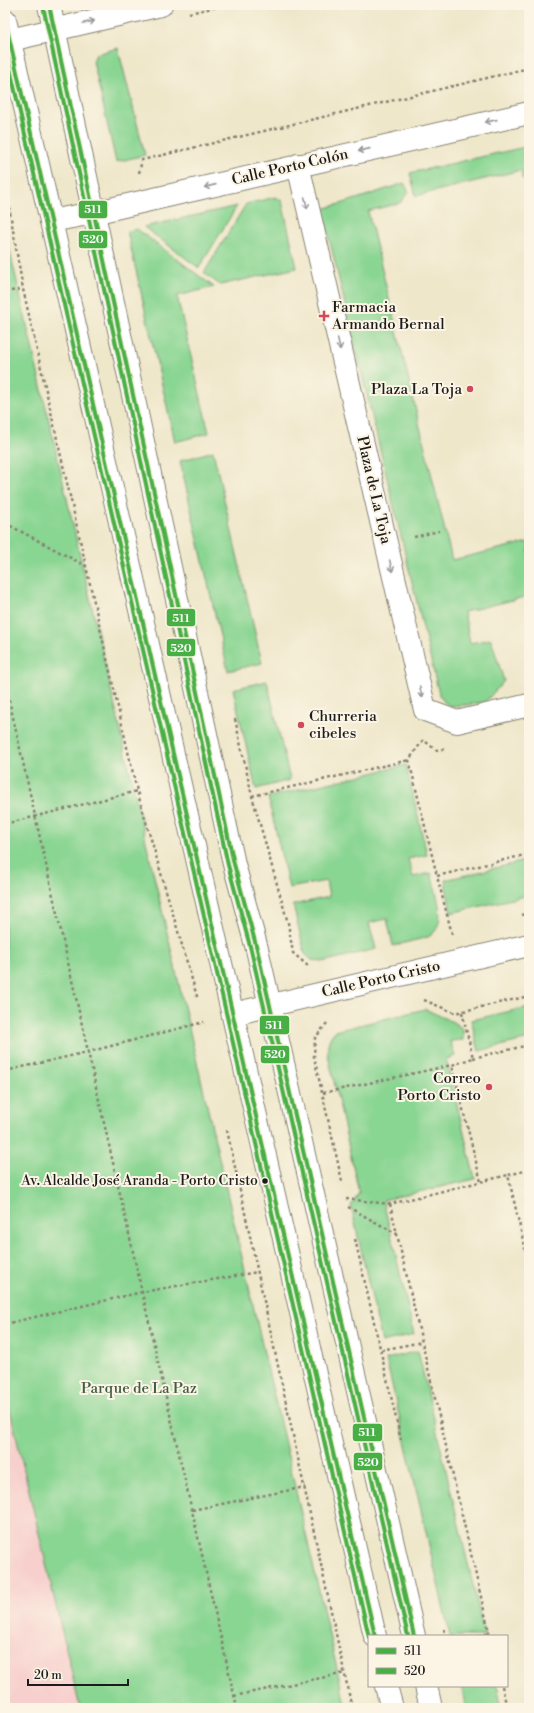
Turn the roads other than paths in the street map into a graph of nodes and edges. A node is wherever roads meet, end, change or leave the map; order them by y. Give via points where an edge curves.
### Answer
1 (49, 5) edge
2 (161, 5) edge
3 (7, 30) edge
4 (55, 30) junction
5 (529, 113) edge
6 (298, 166) junction
7 (93, 213) junction
8 (51, 221) junction
9 (529, 705) edge
10 (529, 945) edge
11 (270, 1005) junction
12 (233, 1014) junction
13 (375, 1635) edge
14 (414, 1635) edge
15 (386, 1687) edge
16 (426, 1687) edge
17 (392, 1708) edge
18 (431, 1708) edge

1 - 4 street
4 -> 2 street
3 - 4 street
3 - 8 street
4 - 7 street
5 -> 6 street, Calle Porto Colón
6 -> 7 street, Calle Porto Colón
6 -> 9 street, Plaza de La Toja via 425,710 457,722
7 - 8 street, Calle Porto Colón
7 - 11 street via 234,864
8 - 12 street
10 - 11 street, Calle Porto Cristo
11 - 12 street, Calle Porto Cristo
11 - 14 street
12 - 13 street
15 - 17 street
16 - 18 street

